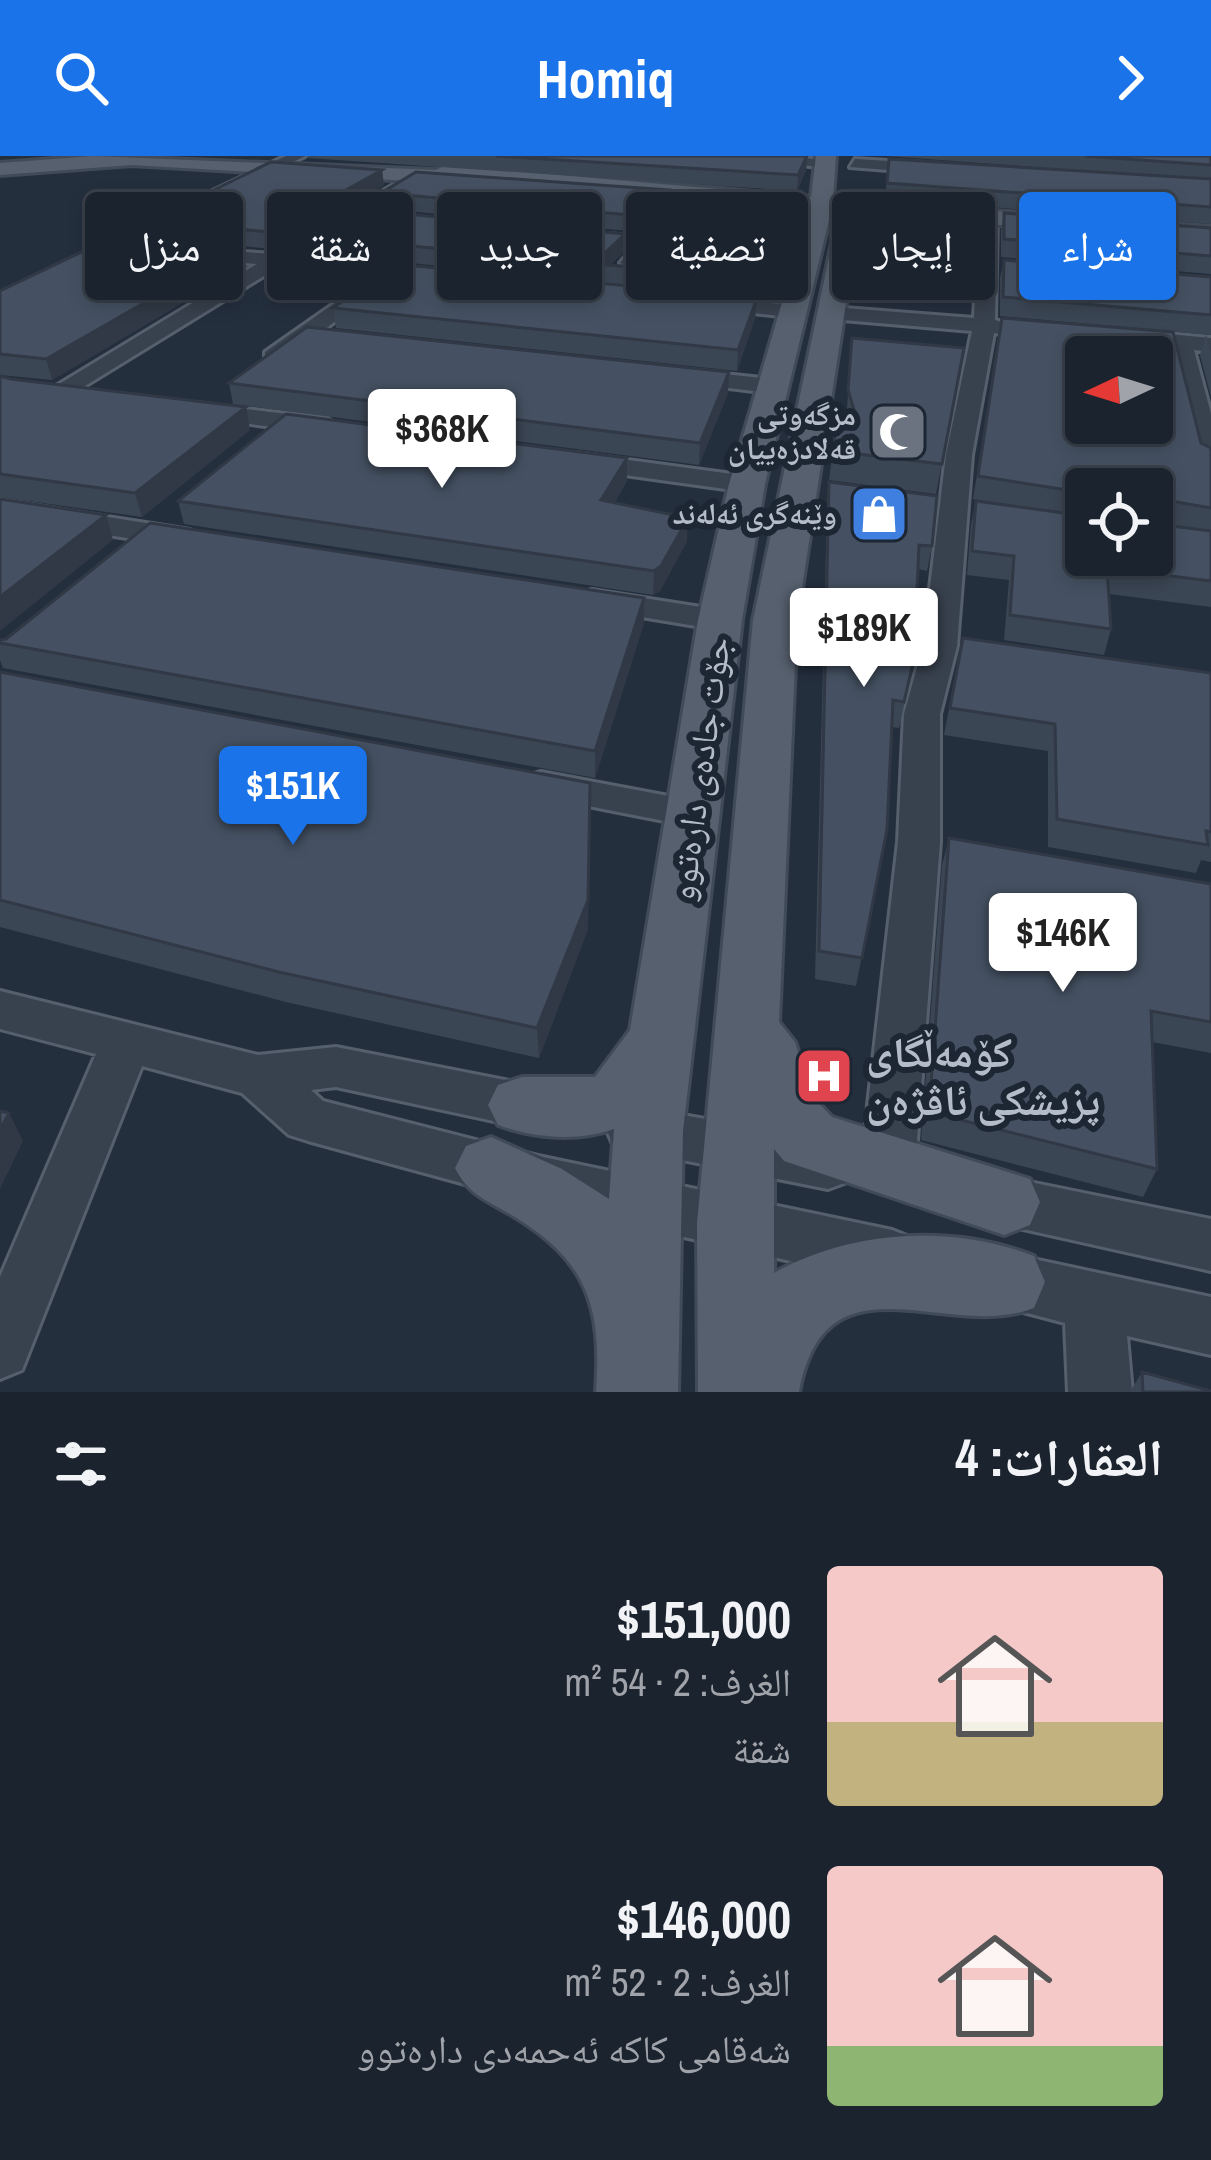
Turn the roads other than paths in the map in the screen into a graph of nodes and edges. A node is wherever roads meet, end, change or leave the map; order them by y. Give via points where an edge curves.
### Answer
1 (53, 156) edge
2 (233, 156) edge
3 (742, 156) edge
4 (769, 157) edge
5 (826, 159) edge
6 (285, 160) edge
7 (855, 160) edge
8 (0, 166) edge
9 (961, 170) edge
10 (419, 176) junction
11 (220, 192) edge
12 (392, 192) edge
13 (648, 192) edge
14 (742, 192) joint
15 (834, 192) edge
16 (842, 192) edge
17 (995, 209) edge
18 (832, 214) edge
19 (995, 217) edge
20 (1211, 230) edge
21 (85, 258) edge
22 (267, 268) edge
23 (626, 268) edge
24 (619, 276) edge
25 (351, 300) edge
26 (833, 300) edge
27 (979, 300) edge
28 (0, 301) edge
29 (691, 302) edge
30 (790, 311) junction
31 (831, 313) junction
32 (984, 326) junction
33 (1028, 329) edge
34 (302, 335) junction
35 (1094, 335) edge
36 (350, 340) edge
37 (1181, 342) junction
38 (1211, 344) edge
39 (660, 374) edge
40 (771, 386) junction
41 (106, 398) edge
42 (284, 421) junction
43 (354, 431) edge
44 (250, 449) edge
45 (539, 456) edge
46 (1211, 465) edge
47 (747, 484) junction
48 (182, 505) edge
49 (0, 509) edge
50 (148, 533) junction
51 (218, 544) edge
52 (111, 563) edge
53 (572, 597) edge
54 (720, 620) junction
55 (940, 646) junction
56 (985, 653) edge
57 (505, 778) edge
58 (694, 814) junction
59 (754, 948) junction
60 (663, 997) junction
61 (0, 1010) edge
62 (126, 1042) junction
63 (258, 1076) junction
64 (506, 1136) junction
65 (742, 1146) junction
66 (887, 1166) junction
67 (645, 1167) junction
68 (1004, 1202) junction
69 (734, 1223) junction
70 (1211, 1245) edge
71 (1007, 1282) junction
72 (1094, 1300) junction
73 (1211, 1326) edge
74 (0, 1349) edge
75 (634, 1392) edge
76 (740, 1392) edge
77 (758, 1392) edge
78 (1100, 1392) edge

1 - 8 main road
2 - 6 main road
3 - 4 street
4 - 5 street
4 - 14 street
5 - 15 main road, جۆت جادەی دارەتوو
6 - 8 main road
6 - 10 main road
6 - 11 street
6 - 14 main road
7 - 9 street
7 - 16 main road, جۆت جادەی دارەتوو
10 - 12 street
10 - 13 main road
17 - 20 main road
18 - 30 main road, جۆت جادەی دارەتوو
19 - 20 main road
21 - 28 street
22 - 41 street via 48,391
23 - 24 street
25 - 34 street
26 - 31 main road, جۆت جادەی دارەتوو
27 - 32 street
29 - 30 street
30 - 40 main road, جۆت جادەی دارەتوو
31 - 32 street
31 - 59 main road, جۆت جادەی دارەتوو via 811,490 775,620
32 - 33 street
32 - 55 street via 952,510
34 - 36 street
34 - 42 street via 189,409
35 - 37 street
37 - 38 street
37 - 46 street
39 - 40 street
40 - 47 main road, جۆت جادەی دارەتوو
42 - 43 street
42 - 44 street
45 - 47 street
47 - 54 main road, جۆت جادەی دارەتوو
48 - 50 street
49 - 50 street
50 - 51 street
50 - 52 street
53 - 54 street
54 - 58 main road, جۆت جادەی دارەتوو
55 - 56 street
55 - 66 street via 922,714 941,846
57 - 58 street
58 - 60 main road, جۆت جادەی دارەتوو
59 - 65 main road, جۆت جادەی دارەتوو
59 - 66 main road via 768,1072 782,1111 820,1147
60 - 64 main road via 632,1092
60 - 67 main road, جۆت جادەی دارەتوو
61 - 62 street
62 - 63 street
62 - 74 street
63 - 64 street via 336,1067
63 - 64 street via 308,1119
64 - 67 street
64 - 75 main road via 608,1246 624,1280
65 - 67 street
65 - 68 street
65 - 69 main road, جۆت جادەی دارەتوو
66 - 68 main road
67 - 69 street
67 - 75 main road, جۆت جادەی دارەتوو
68 - 70 street
69 - 71 street
69 - 76 main road, جۆت جادەی دارەتوو
71 - 72 street
71 - 77 main road via 902,1274 823,1285 780,1322
72 - 73 street
72 - 78 street

